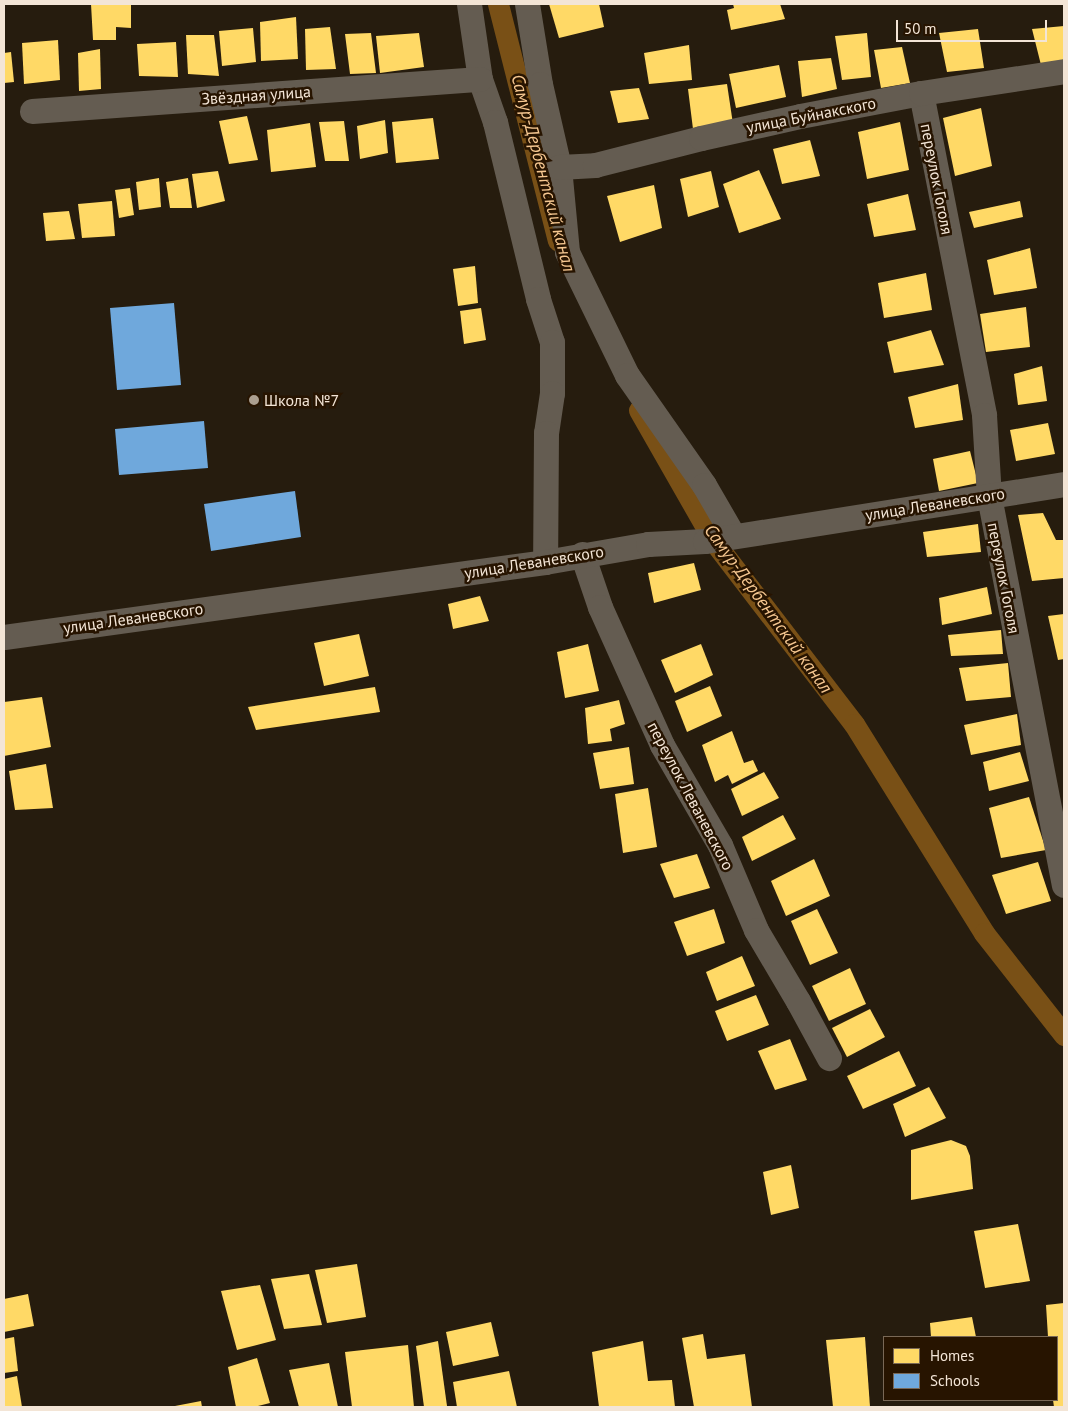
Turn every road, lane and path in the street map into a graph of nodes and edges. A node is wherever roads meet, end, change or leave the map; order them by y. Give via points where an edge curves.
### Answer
1 (469, 4) edge
2 (527, 4) edge
3 (1064, 71) edge
4 (480, 79) junction
5 (922, 93) junction
6 (32, 111) dead end
7 (559, 167) junction
8 (1064, 484) edge
9 (989, 496) junction
10 (720, 538) junction
11 (582, 554) junction
12 (545, 562) junction
13 (4, 638) edge
14 (1064, 885) edge
15 (829, 1058) dead end

1 - 4 street
2 - 7 street via 540,84
3 - 5 street, улица Буйнакского
4 - 6 street, Звёздная улица
4 - 12 street via 495,122 533,280 552,342 552,393 546,432
5 - 7 street, улица Буйнакского via 701,138 595,165
5 - 9 street, переулок Гоголя via 984,415
7 - 10 street via 567,252 627,375 704,485
8 - 9 street, улица Леваневского
9 - 10 street, улица Леваневского
9 - 14 street, переулок Гоголя
10 - 11 street, улица Леваневского
11 - 12 street, улица Леваневского
11 - 15 street, переулок Леваневского via 600,607 662,745 720,845 756,930
12 - 13 street, улица Леваневского

